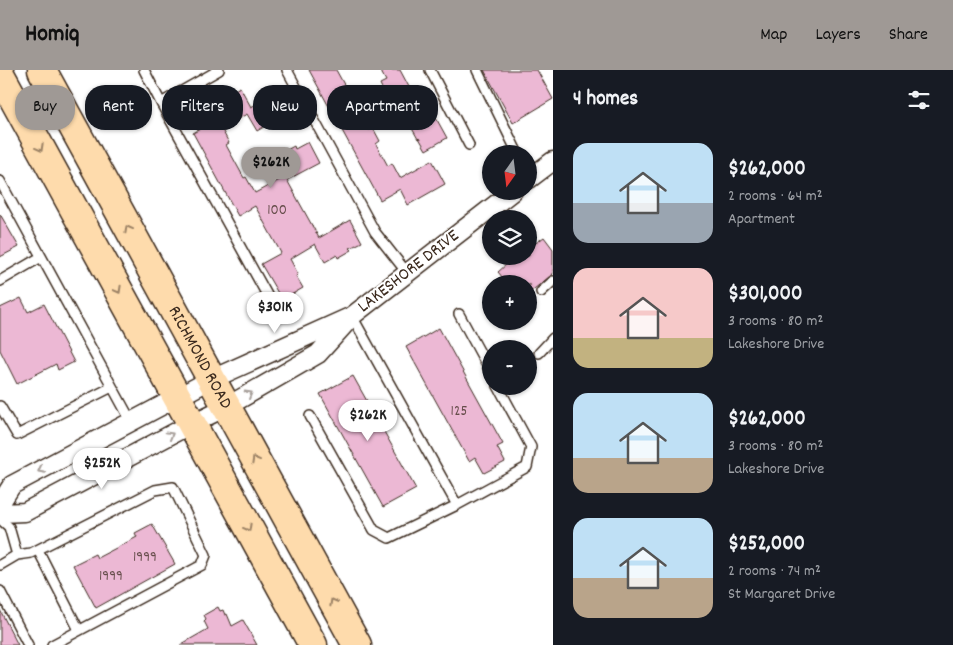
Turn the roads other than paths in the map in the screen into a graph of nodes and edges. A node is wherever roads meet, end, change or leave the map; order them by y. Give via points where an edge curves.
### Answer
1 (42, 70) edge
2 (144, 70) edge
3 (219, 70) edge
4 (287, 70) edge
5 (430, 70) edge
6 (477, 70) edge
7 (0, 74) edge
8 (193, 85) edge
9 (162, 103) edge
10 (177, 130) edge
11 (469, 145) dead end
12 (514, 145) edge
13 (551, 166) edge
14 (538, 172) edge
15 (0, 181) edge
16 (502, 200) edge
17 (41, 257) junction
18 (408, 274) junction
19 (0, 280) edge
20 (553, 281) edge
21 (541, 292) dead end
22 (267, 295) dead end
23 (459, 314) dead end
24 (352, 316) junction
25 (553, 338) edge
26 (538, 353) dead end
27 (482, 357) edge
28 (210, 380) junction
29 (112, 387) junction
30 (503, 395) edge
31 (176, 397) junction
32 (0, 406) edge
33 (226, 407) junction
34 (310, 416) dead end
35 (131, 421) junction
36 (190, 424) junction
37 (0, 504) edge
38 (457, 505) junction
39 (0, 513) edge
40 (0, 519) edge
41 (38, 550) junction
42 (17, 555) junction
43 (0, 565) edge
44 (0, 590) edge
45 (79, 630) junction
46 (28, 645) edge
47 (52, 645) edge
48 (313, 645) edge
49 (357, 645) edge

28 -> 1 main road, RICHMOND ROAD
2 - 9 lane
3 - 8 lane
4 - 18 lane via 375,232
5 - 11 lane
6 - 12 lane
7 -> 31 main road
10 - 22 lane
13 - 14 street
15 - 17 lane
16 - 18 street, LAKESHORE DRIVE
17 - 19 lane
17 - 29 lane
18 - 24 street, LAKESHORE DRIVE
20 - 21 lane
23 - 27 lane
24 - 28 street, LAKESHORE DRIVE
33 -> 24 street, LAKESHORE DRIVE via 318,354
24 - 38 lane
25 - 26 lane
28 - 31 street, LAKESHORE DRIVE
28 - 33 main road, RICHMOND ROAD
29 - 32 lane via 17,435
29 - 35 lane
30 - 38 lane via 531,447 527,467
31 - 35 street, LAKESHORE DRIVE
31 - 36 main road
33 - 36 street, LAKESHORE DRIVE
49 -> 33 main road, RICHMOND ROAD
34 - 38 lane via 374,530 389,538
35 -> 37 street, LAKESHORE DRIVE via 12,485
39 -> 36 street, LAKESHORE DRIVE via 25,512
36 -> 48 main road
40 - 42 lane via 9,527
41 - 42 lane
41 - 45 lane
41 - 45 lane via 155,490 172,488 206,556 202,565
42 - 43 lane
44 - 46 lane
45 - 47 lane

